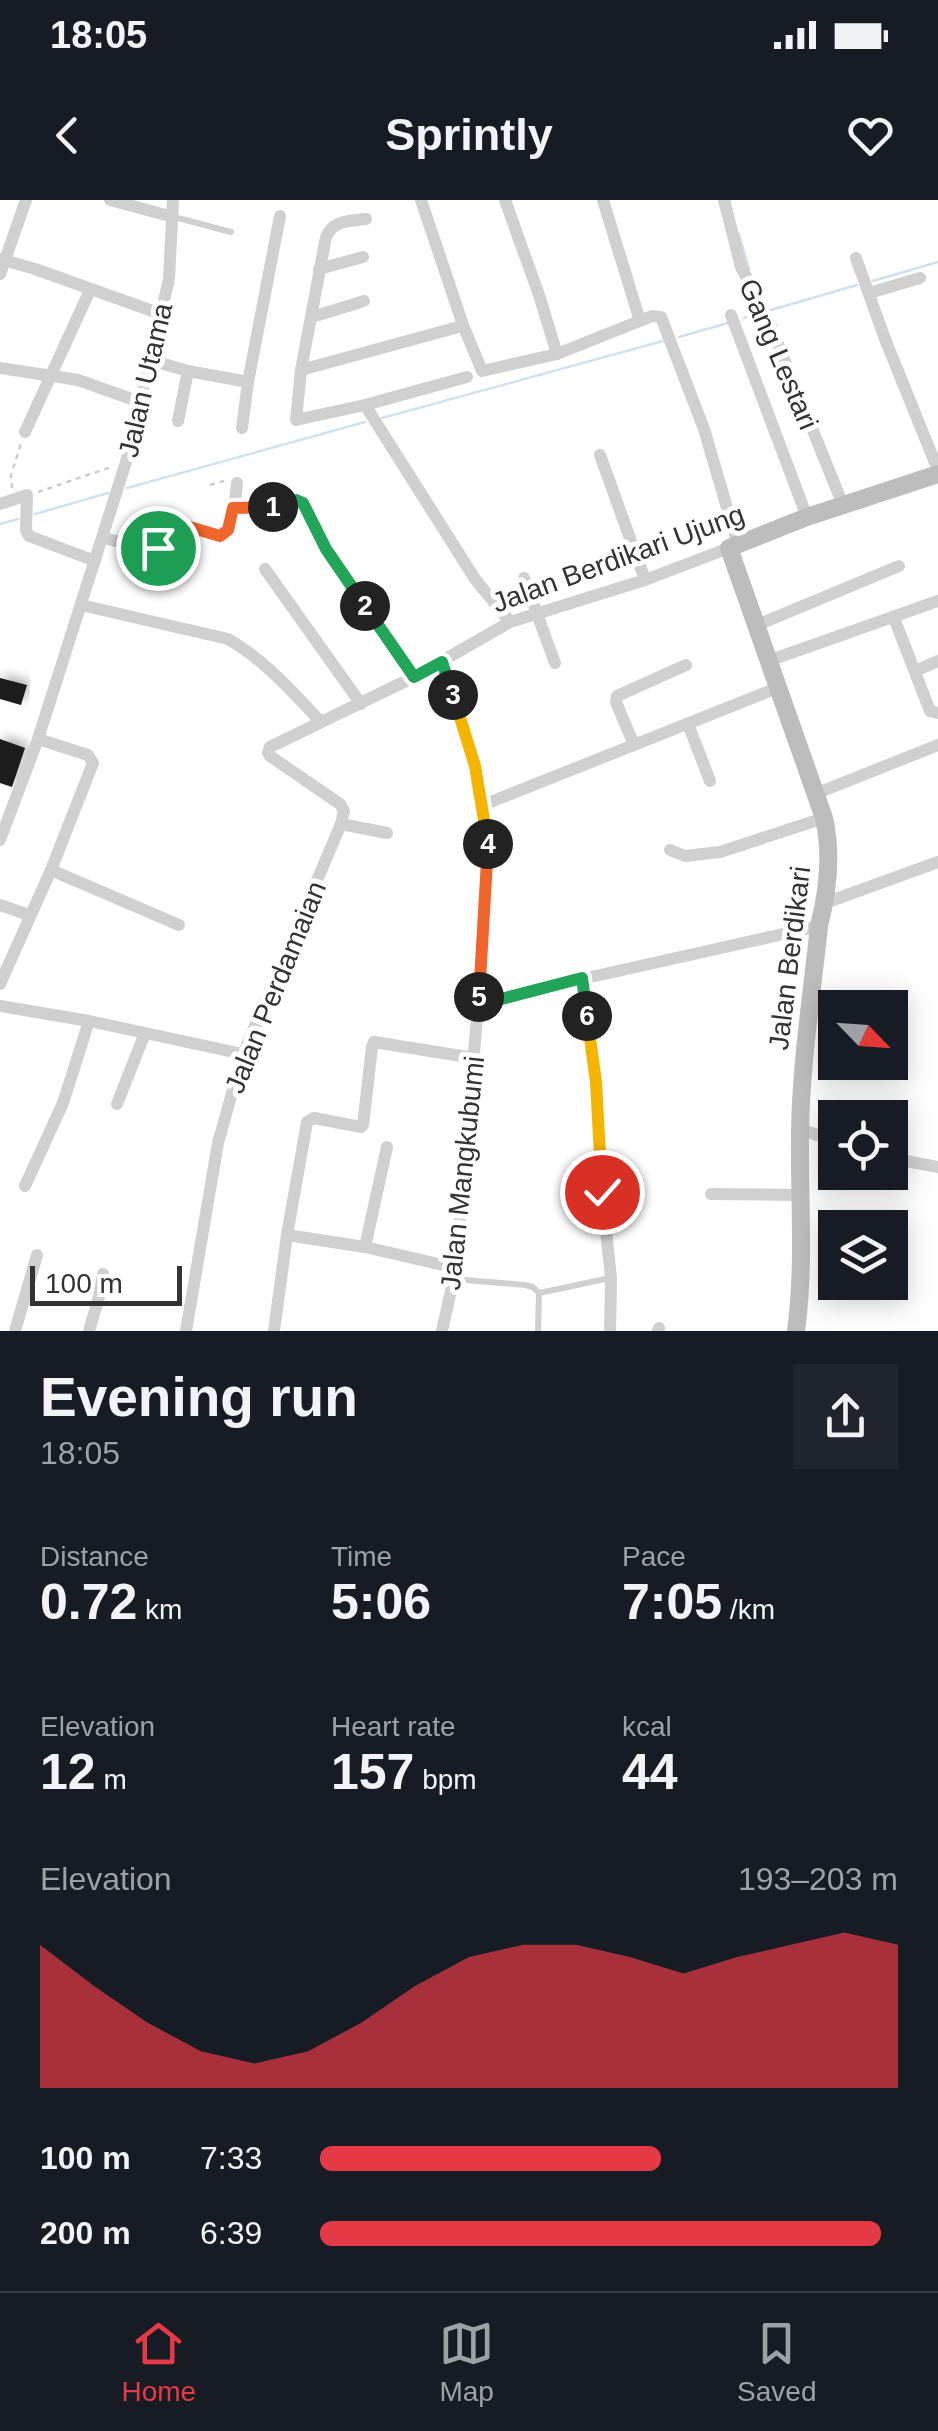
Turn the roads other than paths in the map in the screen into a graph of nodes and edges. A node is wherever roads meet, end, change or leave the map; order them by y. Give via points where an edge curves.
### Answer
1 (24, 200) edge
2 (110, 200) edge
3 (173, 200) edge
4 (421, 200) edge
5 (505, 200) edge
6 (604, 200) edge
7 (724, 200) edge
8 (280, 216) dead end
9 (173, 217) junction
10 (366, 219) dead end
11 (231, 232) dead end
12 (363, 257) dead end
13 (856, 258) dead end
14 (1, 265) edge
15 (319, 269) junction
16 (920, 278) dead end
17 (90, 290) junction
18 (869, 292) junction
19 (364, 301) dead end
20 (160, 314) junction
21 (731, 315) dead end
22 (312, 317) junction
23 (640, 321) junction
24 (455, 328) dead end
25 (557, 354) junction
26 (150, 360) junction
27 (0, 368) edge
28 (302, 370) junction
29 (188, 371) junction
30 (50, 375) junction
31 (468, 377) dead end
32 (248, 382) junction
33 (140, 402) junction
34 (364, 405) junction
35 (178, 420) dead end
36 (242, 428) dead end
37 (25, 432) road end
38 (600, 455) dead end
39 (938, 472) edge
40 (237, 484) road end
41 (14, 500) edge
42 (843, 505) junction
43 (233, 508) junction
44 (807, 517) junction
45 (104, 538) junction
46 (734, 547) junction
47 (95, 561) junction
48 (898, 566) dead end
49 (265, 569) dead end
50 (524, 578) dead end
51 (645, 580) junction
52 (938, 601) edge
53 (81, 605) junction
54 (538, 613) junction
55 (894, 618) junction
56 (510, 622) junction
57 (755, 626) junction
58 (768, 660) junction
59 (442, 662) junction
60 (938, 662) edge
61 (555, 663) dead end
62 (686, 665) dead end
63 (915, 671) junction
64 (414, 677) junction
65 (777, 688) junction
66 (360, 704) junction
67 (938, 714) edge
68 (321, 722) junction
69 (688, 724) junction
70 (38, 739) junction
71 (634, 745) junction
72 (938, 745) edge
73 (710, 781) dead end
74 (816, 794) junction
75 (483, 805) junction
76 (824, 818) junction
77 (341, 824) junction
78 (387, 833) dead end
79 (0, 840) edge
80 (670, 850) dead end
81 (938, 862) edge
82 (51, 870) junction
83 (826, 902) junction
84 (0, 905) edge
85 (29, 915) junction
86 (179, 925) dead end
87 (819, 926) junction
88 (582, 978) junction
89 (0, 984) edge
90 (478, 1005) junction
91 (0, 1006) edge
92 (89, 1021) junction
93 (144, 1034) junction
94 (242, 1054) junction
95 (474, 1058) junction
96 (117, 1104) dead end
97 (800, 1129) junction
98 (818, 1135) edge
99 (386, 1146) dead end
100 (908, 1161) edge
101 (938, 1167) edge
102 (25, 1186) dead end
103 (711, 1194) dead end
104 (801, 1195) junction
105 (287, 1235) junction
106 (365, 1248) junction
107 (37, 1255) dead end
108 (103, 1274) dead end
109 (455, 1274) junction
110 (611, 1278) junction
111 (540, 1294) junction
112 (16, 1331) edge
113 (89, 1331) edge
114 (186, 1331) edge
115 (274, 1331) edge
116 (442, 1331) edge
117 (538, 1331) edge
118 (610, 1331) edge
119 (796, 1331) edge

1 - 14 street
2 - 9 street
3 - 9 street, Jalan Utama
4 - 25 street via 482,372
5 - 25 street
6 - 23 street
7 - 42 street, Gang Lestari via 740,266
8 - 32 street
9 - 11 lane
9 - 20 street, Jalan Utama
10 - 15 street via 330,228
12 - 15 street
13 - 18 street
14 - 17 street via 35,268
15 - 22 street
16 - 18 street
17 - 20 street
17 - 30 street
18 - 39 street
19 - 22 street
20 - 26 street, Jalan Utama
21 - 44 street
22 - 28 street
23 - 25 street
23 - 46 street via 656,316 665,323 704,429
24 - 28 street
26 - 29 street
26 - 33 street, Jalan Utama
27 - 30 street
28 - 34 street via 296,420
29 - 32 street
29 - 35 street
30 - 33 street
30 - 37 street
31 - 34 street
32 - 36 street
33 - 45 street, Jalan Utama
34 - 56 street via 475,579
38 - 51 street
39 - 42 street, Jalan Berdikari Ujung
40 - 43 street
41 - 47 street via 29,536
42 - 44 street, Jalan Berdikari Ujung
43 - 45 street via 220,536 171,522 156,550
43 - 64 street via 303,503 326,549
44 - 46 street, Jalan Berdikari Ujung
45 - 47 street, Jalan Utama
46 - 51 street, Jalan Berdikari Ujung
46 - 57 street, Jalan Berdikari
47 - 53 street, Jalan Utama
48 - 57 street
49 - 66 street
50 - 54 street
51 - 54 street, Jalan Berdikari Ujung
52 - 55 street
53 - 68 street via 228,639 265,664
53 - 70 street, Jalan Utama
54 - 56 street, Jalan Berdikari Ujung
54 - 61 street
55 - 58 street
55 - 63 street
56 - 59 street, Jalan Berdikari Ujung
57 - 58 street, Jalan Berdikari
58 - 65 street, Jalan Berdikari
59 - 64 street, Jalan Berdikari Ujung
59 - 75 street, Jalan Mangkubumi
60 - 63 street
62 - 71 street via 616,697
63 - 67 street via 930,711
64 - 66 street, Jalan Berdikari Ujung
65 - 69 street
65 - 74 street, Jalan Berdikari
66 - 68 street, Jalan Berdikari Ujung
68 - 77 street, Jalan Berdikari Ujung via 268,753 340,804
69 - 71 street
69 - 73 street
70 - 79 street, Jalan Utama
70 - 82 street via 88,755 93,763
71 - 75 street
72 - 74 street
74 - 76 street, Jalan Berdikari
75 - 90 street, Jalan Mangkubumi via 489,839
76 - 80 street via 720,852 686,856
76 - 83 street, Jalan Berdikari
77 - 78 street
77 - 94 street, Jalan Perdamaian
81 - 83 street
82 - 85 street
82 - 86 street
83 - 87 street, Jalan Berdikari
84 - 85 street
85 - 89 street
87 - 88 street
87 - 97 street, Jalan Berdikari
88 - 90 street
88 - 110 street
90 - 95 street, Jalan Mangkubumi
91 - 92 street
92 - 93 street
92 - 102 street via 63,1102
93 - 94 street
93 - 96 street
94 - 114 street, Jalan Perdamaian via 218,1143
95 - 105 street via 372,1044 363,1125 307,1122
95 - 109 street, Jalan Mangkubumi
97 - 98 street
97 - 104 street, Jalan Berdikari
99 - 106 street
100 - 101 street
103 - 104 street
104 - 119 street, Jalan Berdikari
105 - 106 street
105 - 115 street
106 - 109 street
107 - 112 street
108 - 113 street
109 - 111 lane via 525,1284
109 - 116 street, Jalan Mangkubumi
110 - 111 lane
110 - 118 street
111 - 117 lane

